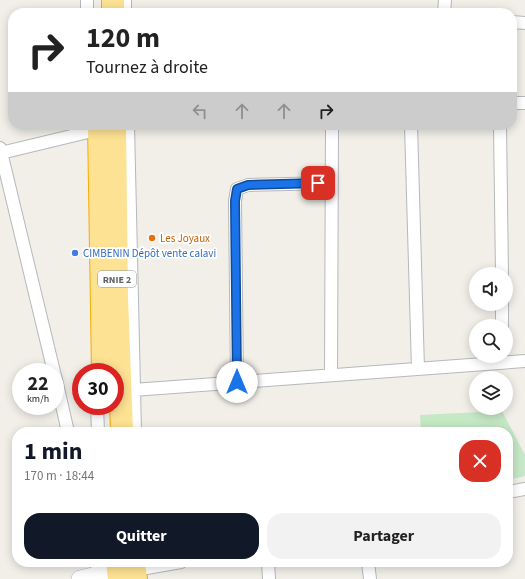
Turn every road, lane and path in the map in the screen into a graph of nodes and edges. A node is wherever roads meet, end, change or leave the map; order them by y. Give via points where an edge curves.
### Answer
1 (80, 130) edge
2 (92, 130) edge
3 (92, 130) edge
4 (115, 130) edge
5 (128, 130) edge
6 (332, 130) edge
7 (412, 130) edge
8 (500, 130) edge
9 (1, 150) edge
10 (332, 183) junction
11 (6, 198) edge
12 (502, 267) edge
13 (513, 360) edge
14 (525, 361) edge
15 (52, 363) edge
16 (95, 363) edge
17 (103, 363) edge
18 (469, 363) edge
19 (418, 369) junction
20 (331, 375) junction
21 (237, 382) junction
22 (133, 390) junction
23 (64, 414) edge
24 (97, 415) edge
25 (105, 415) edge
26 (67, 427) edge
27 (98, 427) edge
28 (106, 427) edge
29 (122, 427) edge
30 (135, 427) edge
31 (525, 488) edge
32 (513, 491) edge
33 (148, 567) edge
34 (268, 567) edge
35 (369, 567) edge
36 (121, 571) edge
37 (80, 579) edge
38 (269, 579) edge
39 (370, 579) edge

1 - 9 street
2 - 16 street
3 - 17 highway, RNIE 2 / RNIE 2
4 - 29 highway, RNIE 2 / RNIE 2 via 117,304
5 - 22 street
6 - 10 street
7 - 19 street
8 - 12 street
9 - 11 street
10 - 20 street
10 - 21 street via 248,185 237,189
11 - 15 street via 25,244
13 - 14 street
18 - 19 street
19 - 20 street
20 - 21 street
21 - 22 street
22 - 30 street
23 - 26 street
24 - 27 street
25 - 28 highway
31 - 32 street
33 - 36 street
34 - 38 street
35 - 39 street
36 - 37 street

